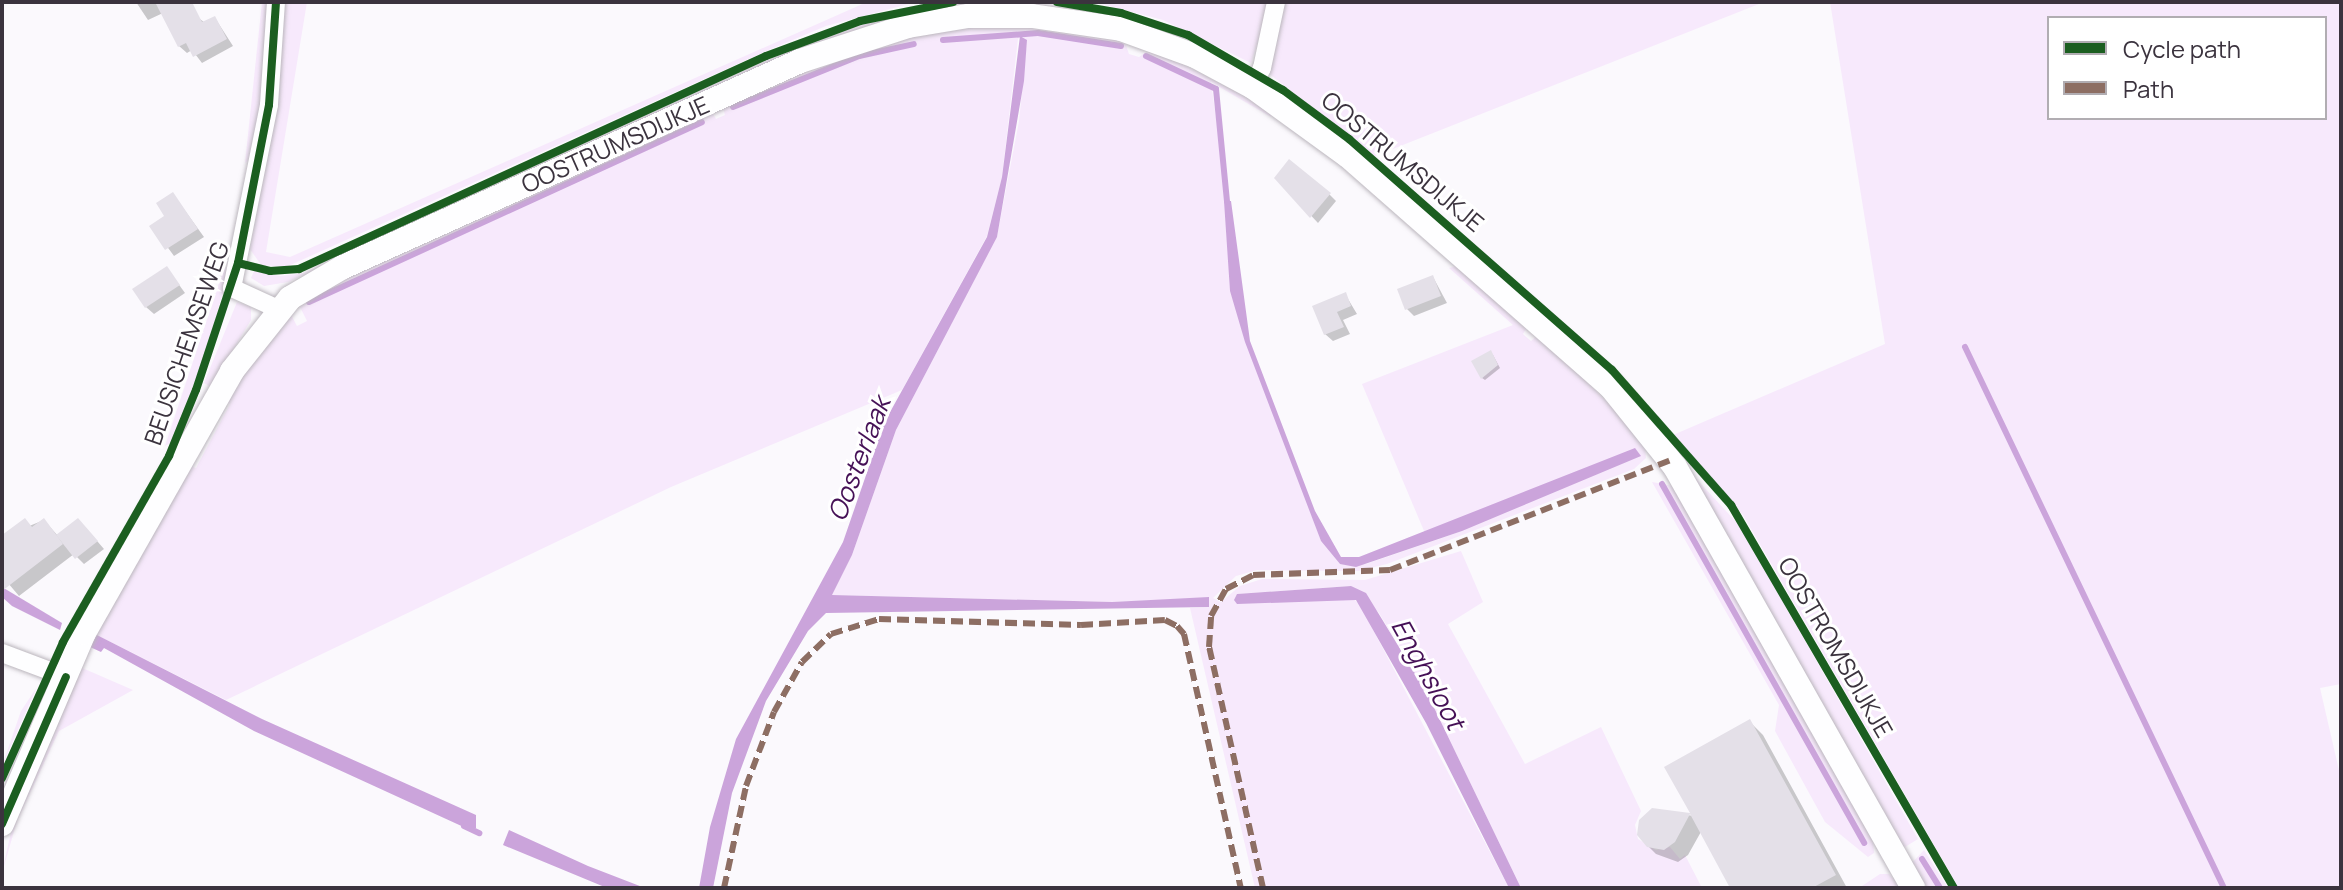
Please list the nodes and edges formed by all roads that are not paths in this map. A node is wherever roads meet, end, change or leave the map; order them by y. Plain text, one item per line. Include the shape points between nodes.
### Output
1 (276, 2) edge
2 (1276, 2) edge
3 (968, 9) edge
4 (1253, 87) junction
5 (278, 309) junction
6 (2, 653) edge
7 (66, 677) junction
8 (2, 824) edge
9 (1913, 888) edge

1 - 5 street, BEUSICHEMSEWEG via 269,105 232,288
2 - 4 street
3 - 4 street, OOSTRUMSDIJKJE via 1121,29 1195,56
3 - 5 street, OOSTRUMSDIJKJE via 800,61 324,276
4 - 9 street, OOSTRUMSDIJKJE via 1348,156 1569,348 1659,443
5 - 7 street, BEUSICHEMSEWEG via 232,371 84,633
6 - 7 street
7 - 8 street, BEUSICHEMSEWEG

